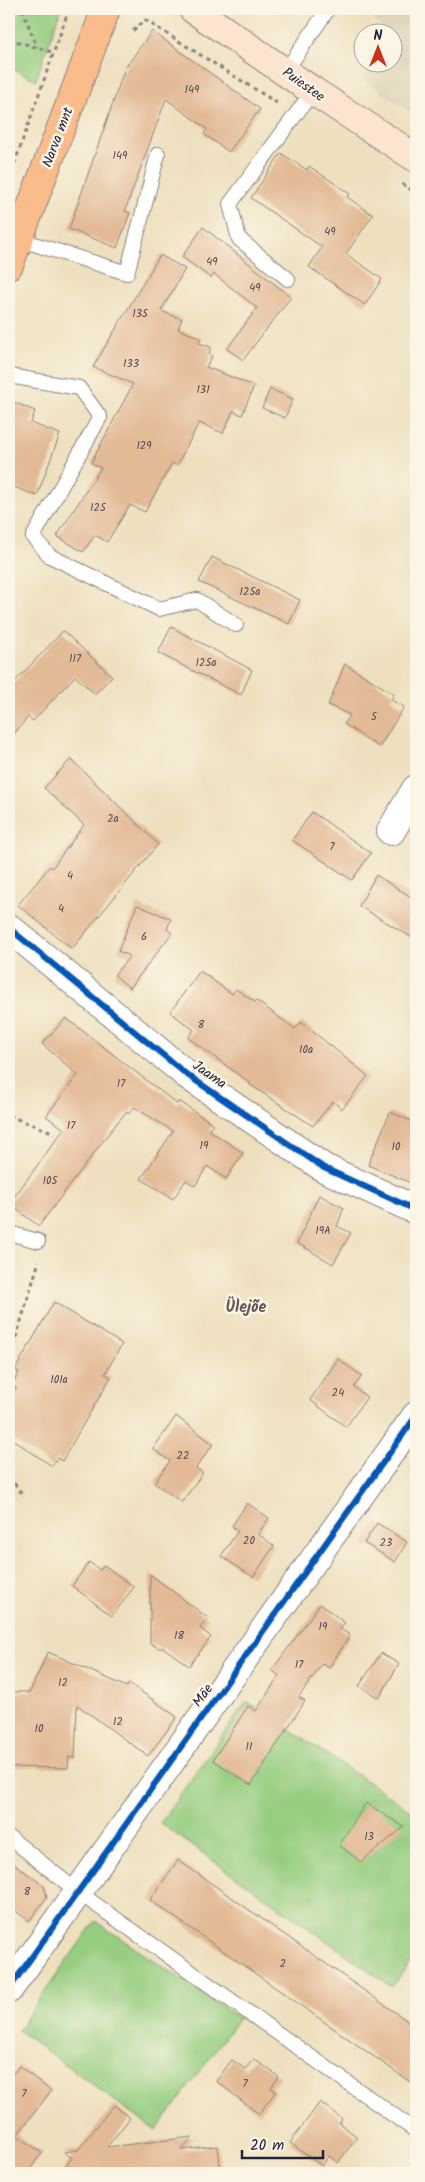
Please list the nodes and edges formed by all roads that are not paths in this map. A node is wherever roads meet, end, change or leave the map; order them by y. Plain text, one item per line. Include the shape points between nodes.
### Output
1 (106, 9) edge
2 (193, 9) edge
3 (328, 9) edge
4 (285, 72) junction
5 (312, 91) junction
6 (158, 154) dead end
7 (416, 158) edge
8 (18, 240) junction
9 (9, 265) edge
10 (288, 279) dead end
11 (9, 376) edge
12 (236, 625) dead end
13 (416, 789) edge
14 (392, 831) dead end
15 (9, 928) edge
16 (416, 1210) edge
17 (9, 1233) edge
18 (40, 1247) road end
19 (416, 1416) edge
20 (9, 1837) edge
21 (78, 1892) junction
22 (9, 1989) edge
23 (416, 2131) edge

1 - 8 highway, Narva mnt
2 - 4 main road, Puiestee
3 - 4 lane
4 - 5 main road, Puiestee
5 - 7 main road, Puiestee
5 - 10 lane via 230,204 239,239
6 - 8 lane via 127,273
8 - 9 highway, Narva mnt
11 - 12 lane via 79,388 100,417 33,537 50,556 159,609 197,600
13 - 14 street
15 - 16 street, Jaama via 186,1074 324,1168
17 - 18 lane
19 - 21 street, Mäe
20 - 21 lane
21 - 22 street, Mäe
21 - 23 lane

